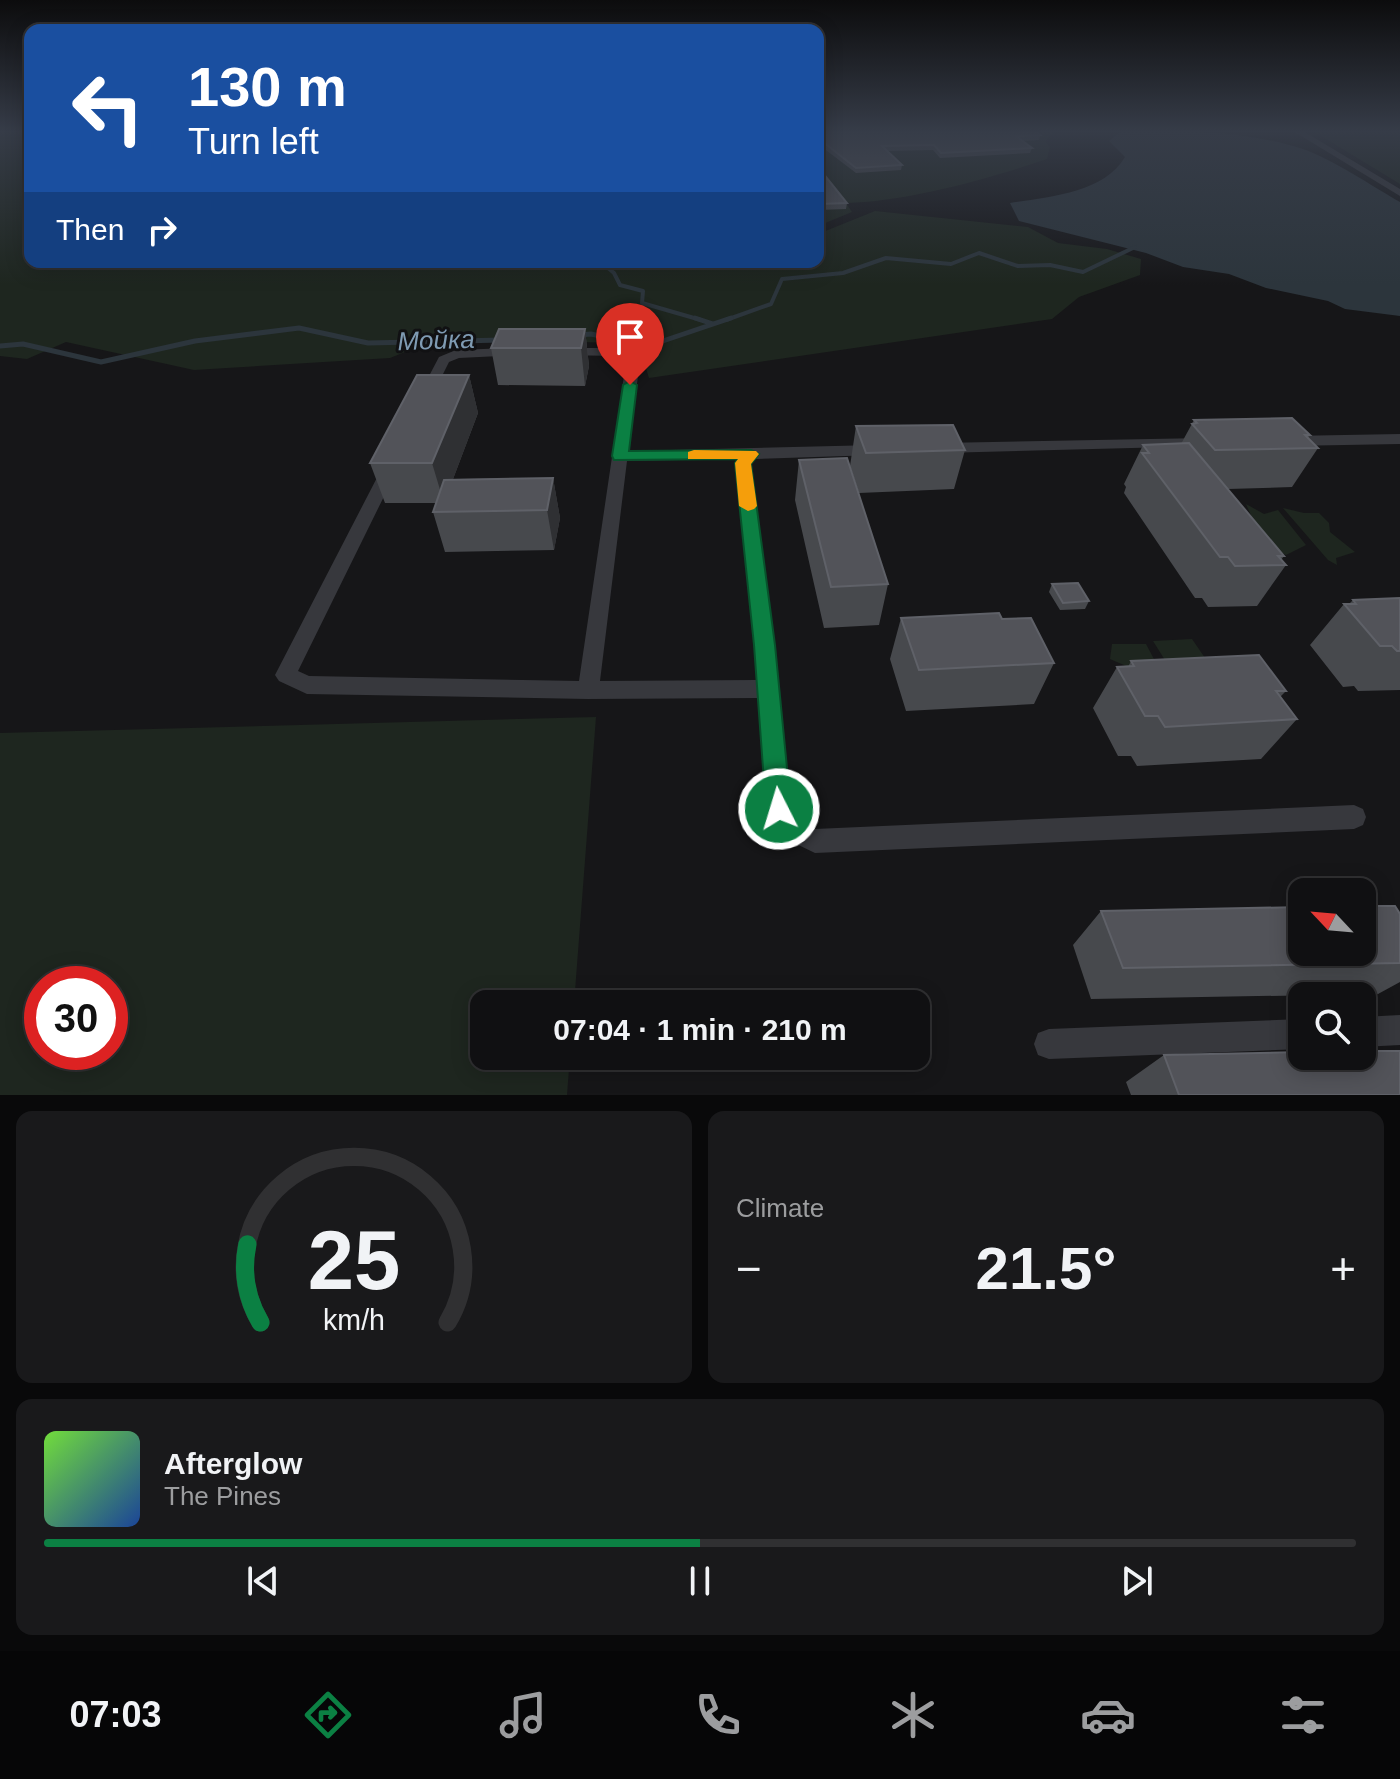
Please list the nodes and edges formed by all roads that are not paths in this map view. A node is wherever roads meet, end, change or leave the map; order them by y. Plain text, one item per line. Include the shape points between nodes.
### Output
1 (1382, 182) edge
2 (1400, 193) edge
3 (417, 415) edge
4 (1400, 439) edge
5 (1267, 441) edge
6 (1221, 442) edge
7 (924, 449) edge
8 (894, 450) edge
9 (751, 454) junction
10 (396, 456) edge
11 (620, 456) junction
12 (767, 689) junction
13 (588, 690) junction
14 (1354, 817) dead end
15 (1400, 1030) edge
16 (1376, 1031) edge
17 (1288, 1035) edge
18 (1049, 1044) dead end

1 - 2 street
3 - 11 street via 444,360 462,352 622,352 631,358
4 - 5 street
6 - 7 street
8 - 9 street
9 - 11 street
9 - 12 street via 743,463
10 - 13 street via 286,675 307,685
11 - 13 street
12 - 13 street
12 - 14 street via 779,809 784,822 815,841
15 - 16 street
17 - 18 street

